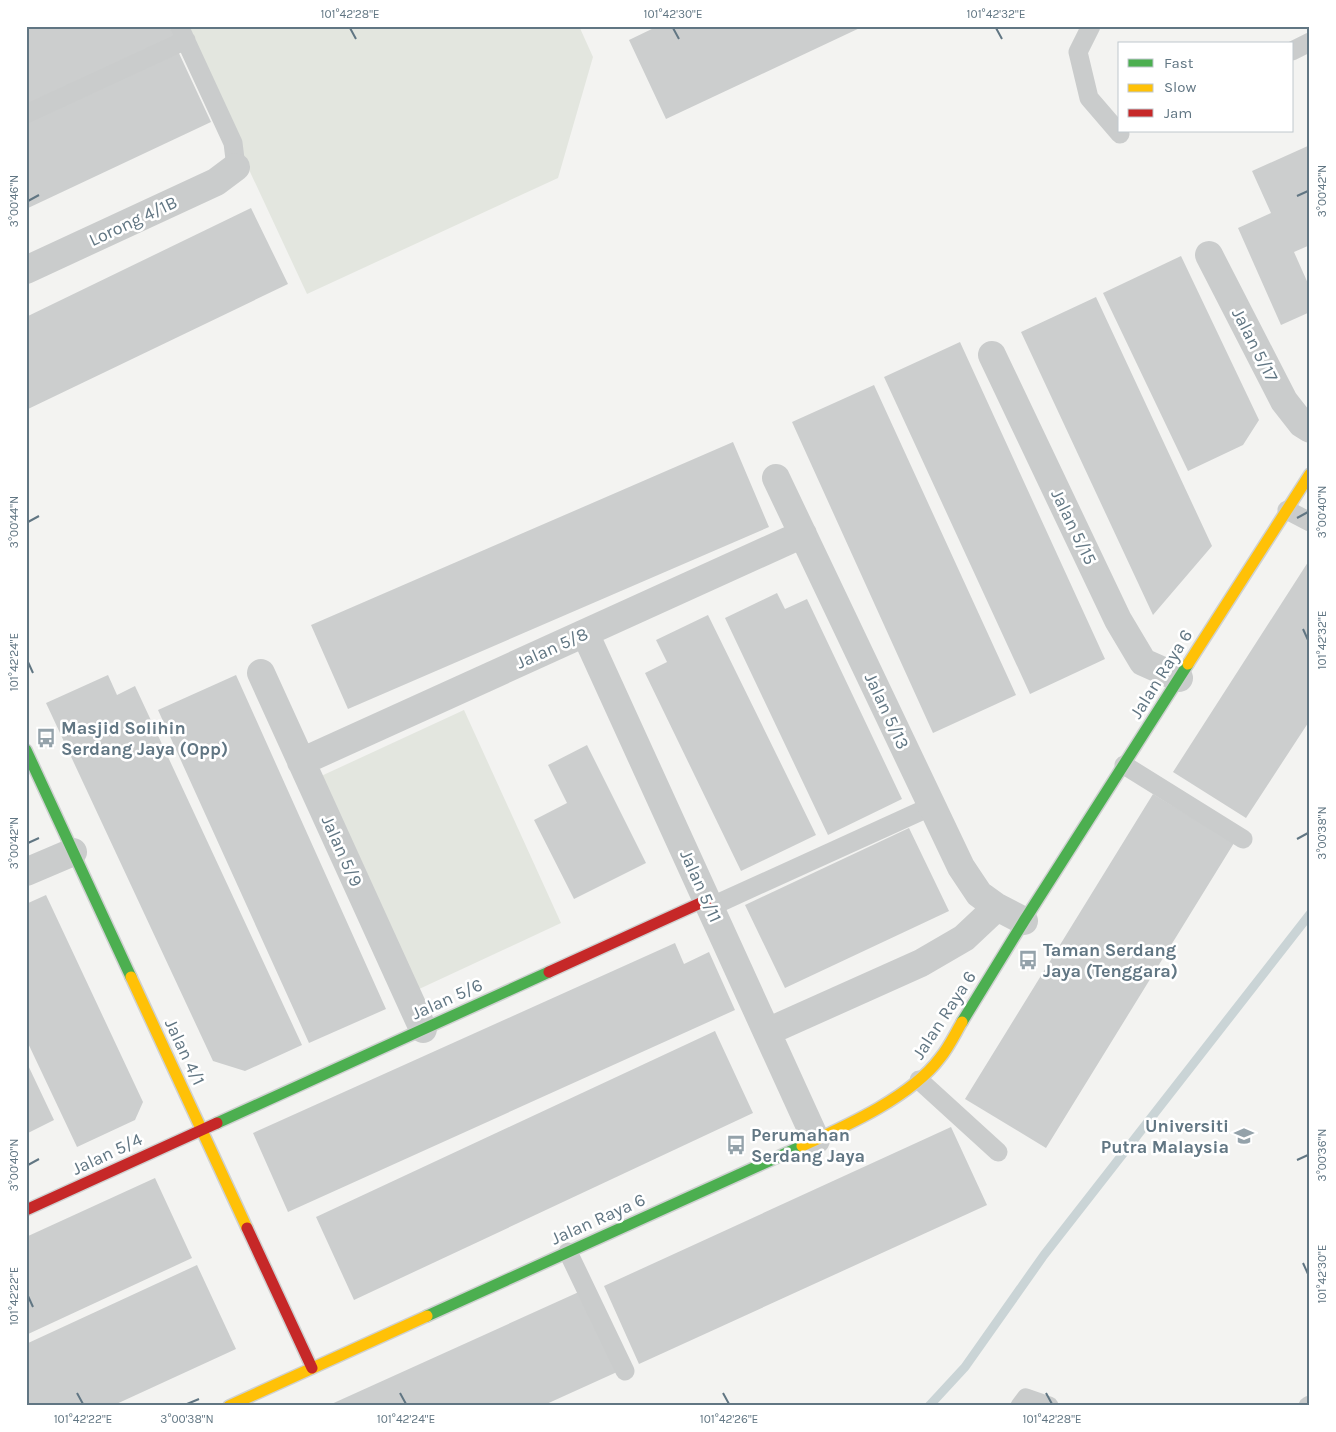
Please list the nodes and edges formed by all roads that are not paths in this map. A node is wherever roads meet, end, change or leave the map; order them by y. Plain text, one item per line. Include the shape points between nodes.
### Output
1 (1091, 26) edge
2 (182, 33) edge
3 (1310, 42) edge
4 (1294, 50) edge
5 (26, 114) edge
6 (1118, 132) edge
7 (236, 167) joint
8 (1209, 255) dead end
9 (26, 270) edge
10 (992, 355) dead end
11 (1310, 429) edge
12 (1310, 474) edge
13 (776, 478) dead end
14 (1287, 510) junction
15 (1310, 522) edge
16 (803, 534) junction
17 (585, 633) junction
18 (261, 673) dead end
19 (1179, 678) junction
20 (26, 750) edge
21 (301, 762) junction
22 (1124, 765) junction
23 (932, 806) junction
24 (1243, 839) dead end
25 (73, 852) junction
26 (26, 872) edge
27 (708, 903) junction
28 (997, 907) junction
29 (1024, 921) junction
30 (423, 1029) junction
31 (767, 1032) junction
32 (919, 1080) junction
33 (202, 1130) junction
34 (816, 1140) junction
35 (998, 1152) dead end
36 (26, 1210) edge
37 (568, 1252) junction
38 (312, 1368) junction
39 (625, 1372) dead end
40 (256, 1400) edge
41 (229, 1406) edge
42 (1020, 1406) edge
43 (1049, 1406) edge

1 - 6 lane via 1078,52 1089,98
2 - 5 lane
2 - 7 lane via 233,142
3 - 4 lane
7 - 9 street, Lorong 4/1B via 216,182
8 - 11 street, Jalan 5/17 via 1284,401
10 - 19 street, Jalan 5/15 via 1118,620 1143,662
12 - 14 street, Jalan Raya 6
13 - 16 street, Jalan 5/13
14 - 15 lane
14 - 19 street, Jalan Raya 6
16 - 17 street, Jalan 5/8
16 - 23 street, Jalan 5/13
17 - 21 street, Jalan 5/8
17 - 27 street, Jalan 5/11
18 - 21 street, Jalan 5/9
19 - 22 street, Jalan Raya 6
20 - 25 street, Jalan 4/1
21 - 30 street, Jalan 5/9
22 - 24 lane
22 - 29 street, Jalan Raya 6
23 - 27 lane
23 - 28 street, Jalan 5/13 via 961,867 980,894
25 - 26 street
25 - 33 street, Jalan 4/1
27 - 30 street, Jalan 5/6
27 - 31 street, Jalan 5/11
28 - 29 street, Jalan 5/13
28 - 31 street via 964,938 921,963
29 - 32 street, Jalan Raya 6 via 940,1060
30 - 33 street, Jalan 5/6
31 - 34 street, Jalan 5/11
32 - 34 street, Jalan Raya 6 via 871,1113
32 - 35 lane
33 - 36 street, Jalan 5/4
33 - 38 street, Jalan 4/1
34 - 37 street, Jalan Raya 6
37 - 38 street, Jalan Raya 6
37 - 39 lane
38 - 40 street, Jalan Raya 6
40 - 41 street, Jalan Raya 6
42 - 43 lane via 1026,1398

